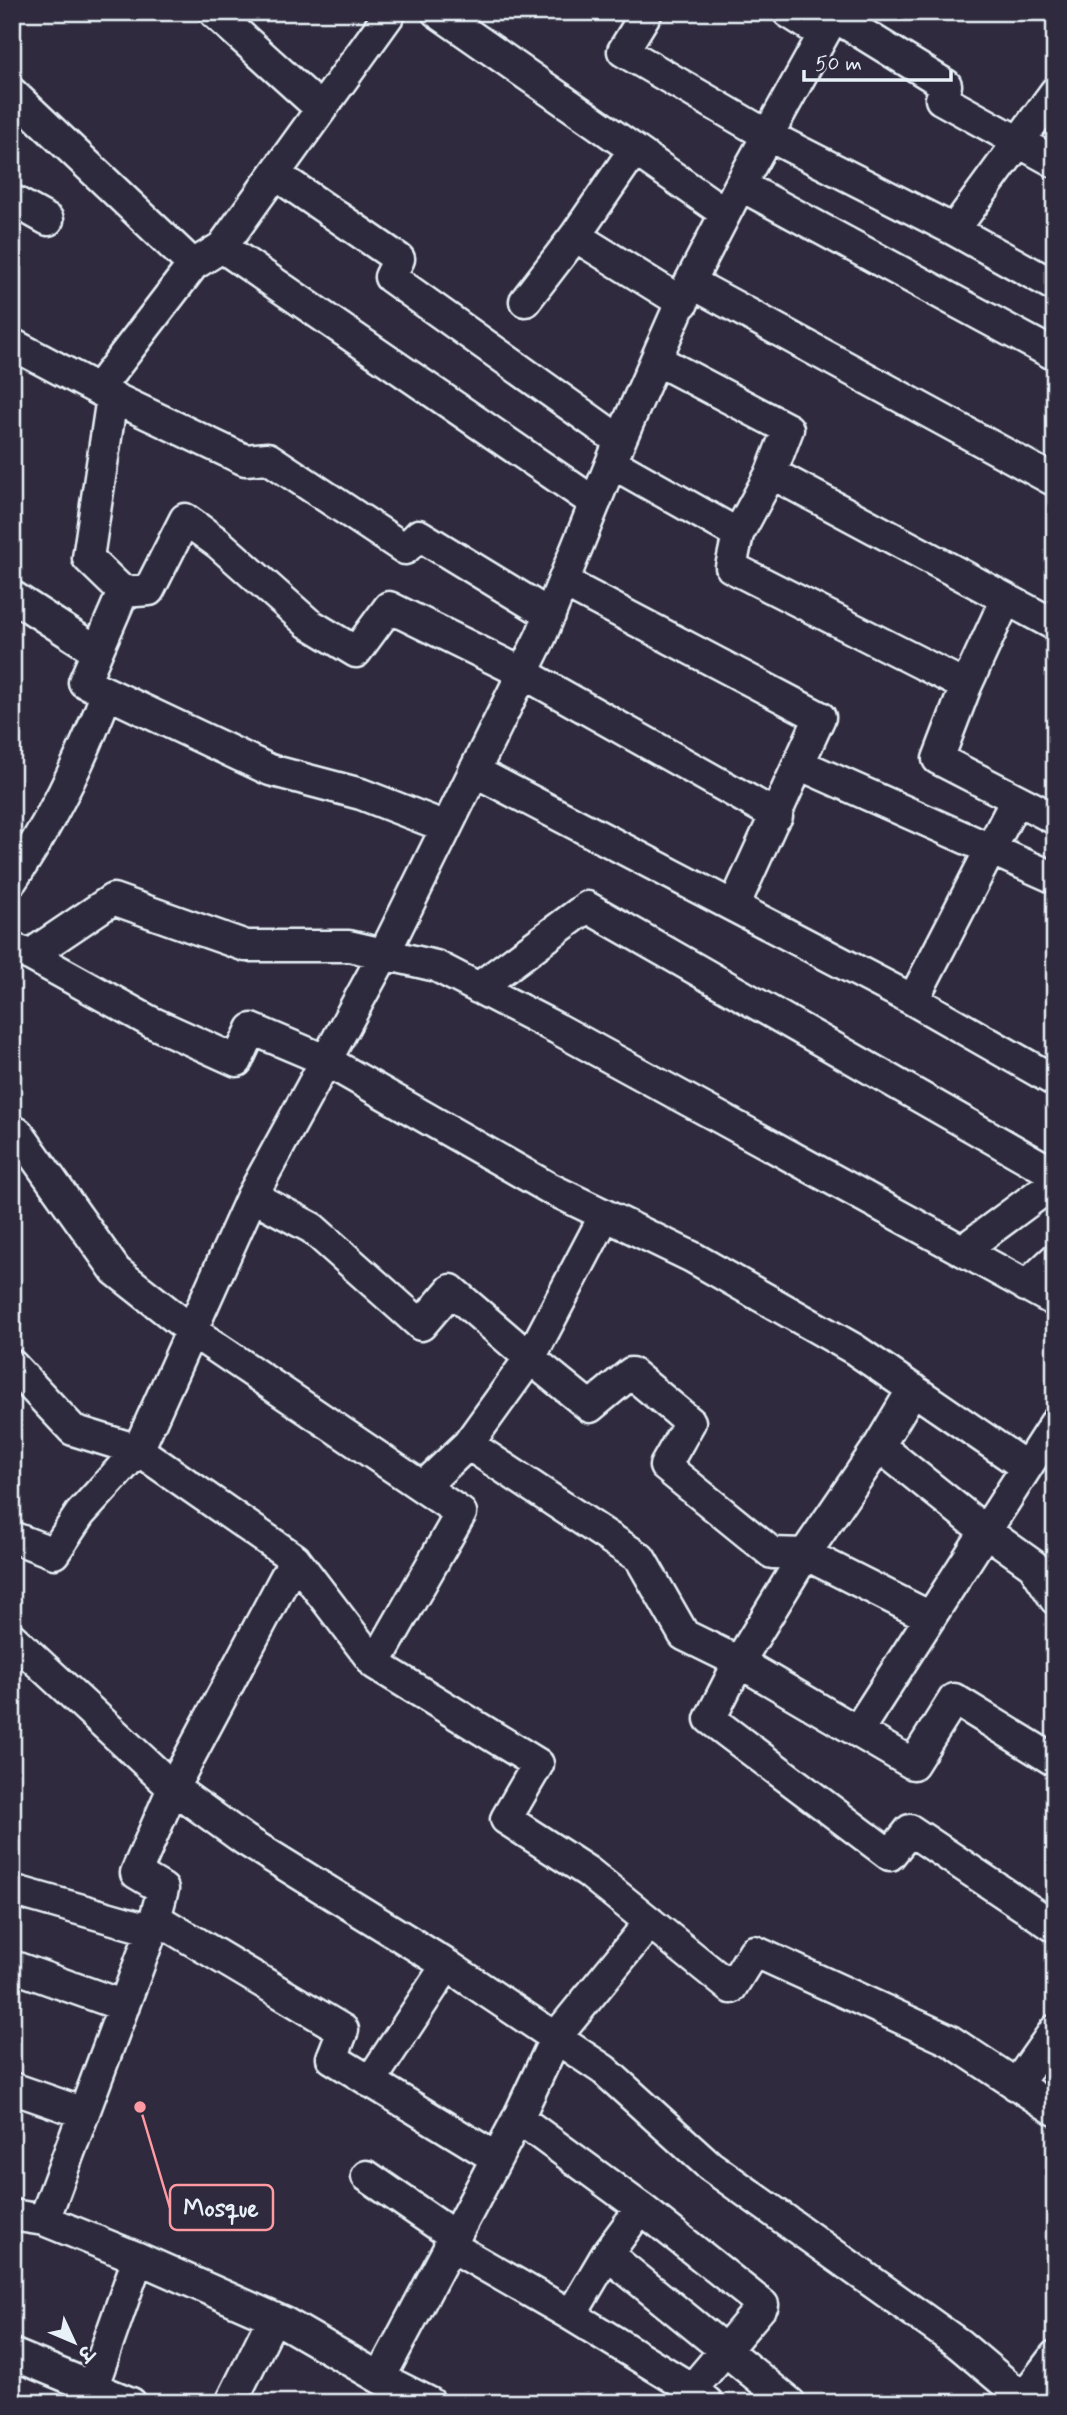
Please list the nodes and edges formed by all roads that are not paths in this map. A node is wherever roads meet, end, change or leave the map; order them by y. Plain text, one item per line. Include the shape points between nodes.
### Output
1 (214, 12) edge
2 (391, 12) edge
3 (437, 12) edge
4 (647, 12) edge
5 (788, 12) edge
6 (831, 21) edge
7 (1055, 92) edge
8 (12, 93) edge
9 (321, 109) junction
10 (767, 135) junction
11 (1017, 141) junction
12 (634, 150) junction
13 (1055, 162) edge
14 (275, 174) junction
15 (740, 185) junction
16 (12, 200) edge
17 (725, 214) junction
18 (48, 220) dead end
19 (954, 230) junction
20 (575, 236) junction
21 (222, 247) junction
22 (193, 265) junction
23 (1055, 286) edge
24 (687, 292) junction
25 (525, 301) dead end
26 (12, 344) edge
27 (1055, 355) edge
28 (657, 360) junction
29 (106, 393) junction
30 (616, 452) junction
31 (771, 473) junction
32 (1055, 481) edge
33 (595, 503) junction
34 (737, 534) junction
35 (564, 582) junction
36 (123, 592) junction
37 (12, 596) edge
38 (1005, 601) junction
39 (550, 615) junction
40 (1055, 625) edge
41 (97, 651) junction
42 (523, 673) junction
43 (966, 686) junction
44 (106, 695) junction
45 (801, 765) junction
46 (474, 771) junction
47 (1016, 800) junction
48 (777, 816) junction
49 (1055, 819) edge
50 (446, 827) junction
51 (990, 850) junction
52 (1055, 878) edge
53 (12, 880) edge
54 (734, 906) junction
55 (21, 952) edge
56 (384, 954) junction
57 (478, 988) junction
58 (913, 1000) junction
59 (325, 1060) junction
60 (1055, 1081) edge
61 (14, 1134) edge
62 (1055, 1174) edge
63 (1055, 1182) edge
64 (252, 1196) junction
65 (605, 1215) junction
66 (963, 1250) junction
67 (1055, 1259) edge
68 (1026, 1286) junction
69 (1055, 1301) edge
70 (192, 1331) junction
71 (530, 1358) junction
72 (12, 1365) edge
73 (913, 1389) junction
74 (1052, 1432) edge
75 (468, 1444) junction
76 (879, 1446) junction
77 (138, 1450) junction
78 (1026, 1467) junction
79 (424, 1486) junction
80 (984, 1530) junction
81 (12, 1537) edge
82 (805, 1554) junction
83 (295, 1559) junction
84 (1055, 1599) edge
85 (928, 1616) junction
86 (12, 1638) edge
87 (739, 1662) junction
88 (375, 1664) junction
89 (858, 1730) junction
90 (1055, 1761) edge
91 (173, 1788) junction
92 (12, 1890) edge
93 (650, 1922) junction
94 (153, 1924) junction
95 (1055, 1927) edge
96 (447, 1965) junction
97 (12, 1966) edge
98 (124, 2006) junction
99 (1055, 2030) edge
100 (556, 2036) junction
101 (370, 2082) junction
102 (1016, 2085) junction
103 (12, 2088) edge
104 (1055, 2110) edge
105 (84, 2113) junction
106 (518, 2118) junction
107 (496, 2158) junction
108 (368, 2176) dead end
109 (641, 2208) junction
110 (12, 2215) edge
111 (44, 2220) junction
112 (451, 2241) junction
113 (607, 2254) junction
114 (138, 2258) junction
115 (571, 2315) junction
116 (273, 2318) junction
117 (726, 2351) junction
118 (12, 2354) edge
119 (1055, 2356) edge
120 (380, 2378) junction
121 (93, 2386) junction
122 (700, 2396) edge
123 (1024, 2401) edge
124 (131, 2403) edge
125 (231, 2403) edge
126 (430, 2403) edge
127 (790, 2403) edge

1 - 9 street
2 - 9 street
3 - 12 street
4 - 10 street via 623,51
5 - 6 street
6 - 10 street
6 - 11 street via 946,85 941,99
7 - 11 street
8 - 22 street
9 - 14 street
10 - 15 street
10 - 19 street
11 - 13 street
11 - 19 street
12 - 17 street
12 - 20 street
14 - 21 street
14 - 30 street via 399,259 390,277
15 - 17 street
15 - 27 street
16 - 18 street
17 - 24 street
19 - 23 street
20 - 24 street
20 - 25 street
21 - 22 street
21 - 33 street
22 - 29 street
24 - 28 street
24 - 32 street
26 - 29 street
28 - 30 street
28 - 31 street via 788,429
29 - 36 street via 88,558
29 - 39 street via 245,460 268,458 405,549 419,535
30 - 33 street
30 - 34 street
31 - 34 street
31 - 38 street
33 - 35 street
34 - 43 street via 731,567
35 - 39 street
35 - 45 street via 820,718
36 - 41 street
36 - 42 street via 149,590 185,519 308,623 356,652 389,607
37 - 41 street
38 - 40 street
38 - 43 street
39 - 42 street
41 - 44 street via 84,682
42 - 46 street
42 - 48 street
43 - 47 street via 938,759
44 - 50 street via 270,770 361,794
44 - 53 street via 82,758 44,833
45 - 48 street
45 - 51 street
46 - 50 street
46 - 54 street
47 - 49 street
47 - 51 street
48 - 54 street
50 - 56 street
51 - 52 street
51 - 58 street
54 - 58 street
55 - 56 street via 113,899 246,946 349,946
55 - 59 street via 151,1022 237,1061 252,1029
56 - 57 street via 436,966
56 - 59 street
57 - 62 street via 587,907
57 - 66 street
58 - 60 street
59 - 64 street
59 - 65 street
61 - 70 street via 116,1270
63 - 66 street
64 - 70 street
64 - 71 street via 312,1227 421,1325 451,1290
65 - 71 street
65 - 73 street via 692,1256 854,1349
66 - 68 street
67 - 68 street
68 - 69 street
70 - 77 street
70 - 79 street
71 - 75 street
71 - 82 street via 590,1407 631,1373 690,1422 665,1466 772,1553
72 - 77 street via 73,1430
73 - 76 street
73 - 78 street
74 - 78 street
75 - 79 street
75 - 87 street via 640,1558 684,1635
76 - 80 street
76 - 82 street
77 - 81 street via 80,1514 54,1553
77 - 83 street
78 - 80 street
79 - 88 street via 461,1513
80 - 84 street via 1033,1565
80 - 85 street
82 - 85 street
82 - 87 street
83 - 88 street
83 - 91 street
85 - 89 street
86 - 91 street
87 - 89 street
87 - 95 street via 710,1719 890,1855 910,1830
88 - 93 street via 538,1764 506,1819 588,1871
89 - 90 street via 914,1764 954,1699
91 - 94 street via 136,1873 163,1889
91 - 96 street via 245,1840
92 - 94 street
93 - 100 street
93 - 102 street via 731,1988 754,1951 949,2040
94 - 98 street
94 - 101 street via 344,2030 332,2058
96 - 100 street
96 - 101 street
97 - 98 street
98 - 105 street
99 - 102 street
100 - 106 street
100 - 123 street via 604,2070 710,2166 959,2344
101 - 107 street
102 - 104 street
103 - 105 street
105 - 111 street
106 - 107 street
106 - 109 street
107 - 112 street
108 - 112 street
109 - 113 street
109 - 117 street via 763,2305
110 - 111 street
111 - 114 street
112 - 115 street
112 - 120 street
113 - 115 street
113 - 117 street
114 - 116 street
114 - 121 street
115 - 122 street
116 - 120 street
116 - 125 street
117 - 122 street
117 - 127 street
118 - 121 street
119 - 123 street
120 - 126 street
121 - 124 street

